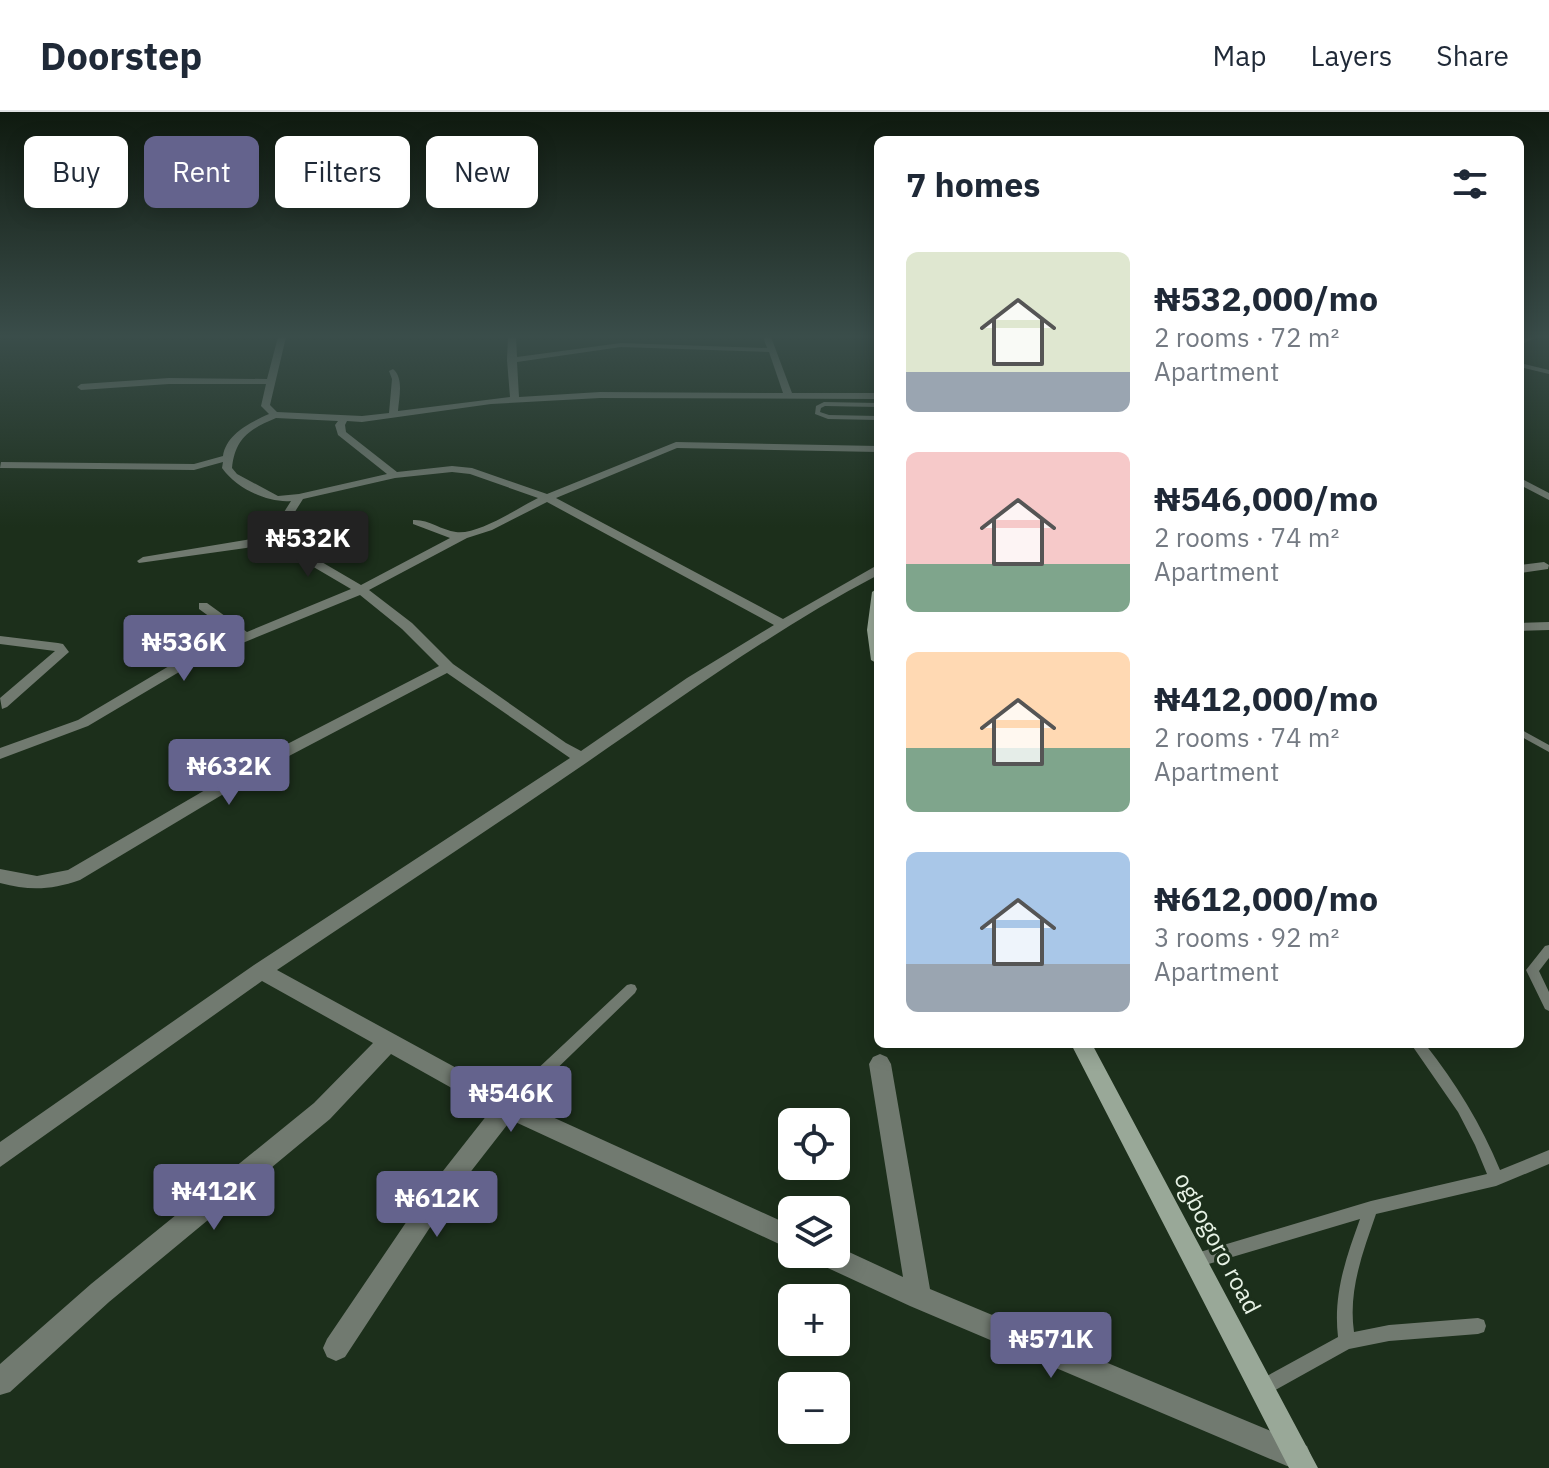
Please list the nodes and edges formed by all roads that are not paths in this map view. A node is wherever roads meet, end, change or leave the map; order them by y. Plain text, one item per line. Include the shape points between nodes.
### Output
1 (266, 400) edge
2 (394, 400) edge
3 (513, 400) edge
4 (874, 405) edge
5 (275, 415) junction
6 (393, 415) junction
7 (345, 418) junction
8 (874, 418) edge
9 (874, 449) edge
10 (227, 458) junction
11 (1, 465) edge
12 (395, 475) junction
13 (1524, 483) edge
14 (299, 497) junction
15 (1549, 497) edge
16 (547, 498) junction
17 (417, 522) dead end
18 (464, 536) junction
19 (273, 538) junction
20 (143, 561) dead end
21 (1544, 566) dead end
22 (1524, 568) edge
23 (874, 572) edge
24 (361, 590) junction
25 (203, 606) dead end
26 (784, 625) junction
27 (1549, 626) edge
28 (1524, 627) edge
29 (246, 637) junction
30 (0, 640) edge
31 (448, 667) junction
32 (2, 704) dead end
33 (1524, 734) edge
34 (1549, 749) edge
35 (0, 754) edge
36 (582, 758) junction
37 (0, 876) edge
38 (1549, 950) edge
39 (261, 971) junction
40 (631, 989) dead end
41 (1549, 1005) edge
42 (388, 1042) junction
43 (1083, 1048) edge
44 (1420, 1048) edge
45 (880, 1064) dead end
46 (507, 1107) junction
47 (0, 1156) edge
48 (1549, 1157) edge
49 (1496, 1179) junction
50 (1371, 1208) junction
51 (778, 1232) edge
52 (1195, 1260) junction
53 (850, 1265) edge
54 (919, 1297) junction
55 (1478, 1326) dead end
56 (1347, 1341) junction
57 (336, 1348) dead end
58 (0, 1382) edge
59 (1262, 1388) junction
60 (1300, 1462) edge

1 - 5 street
2 - 6 street
3 - 6 street
4 - 8 lane via 824,404 817,413
5 - 7 street
5 - 10 street via 252,425
6 - 7 street
7 - 12 street via 341,433
9 - 16 street via 676,445
10 - 11 street via 185,468
10 - 14 street via 233,476 267,496
12 - 14 street
12 - 16 street via 472,471
13 - 15 street
14 - 19 street
16 - 18 street
16 - 26 street
17 - 18 street
18 - 24 street
19 - 20 street
19 - 24 street
21 - 22 street
23 - 26 street
24 - 29 street
24 - 31 street
25 - 29 street
26 - 36 street
27 - 28 street
29 - 35 street via 173,668 83,723
30 - 32 street via 58,647 62,652
31 - 36 street
31 - 37 street via 265,762 74,875 51,884
33 - 34 lane
36 - 39 street
38 - 41 lane via 1532,970
39 - 42 street
39 - 47 street
40 - 46 lane
42 - 46 street
42 - 58 street via 322,1111
43 - 52 street, ogbogoro road
44 - 49 lane via 1459,1099
45 - 54 street
46 - 51 street
46 - 57 street via 436,1198
48 - 49 lane
49 - 50 lane
50 - 52 lane
50 - 56 lane via 1341,1311
52 - 59 street, ogbogoro road
53 - 54 street
54 - 60 street
55 - 56 lane
56 - 59 lane
59 - 60 street, ogbogoro road

